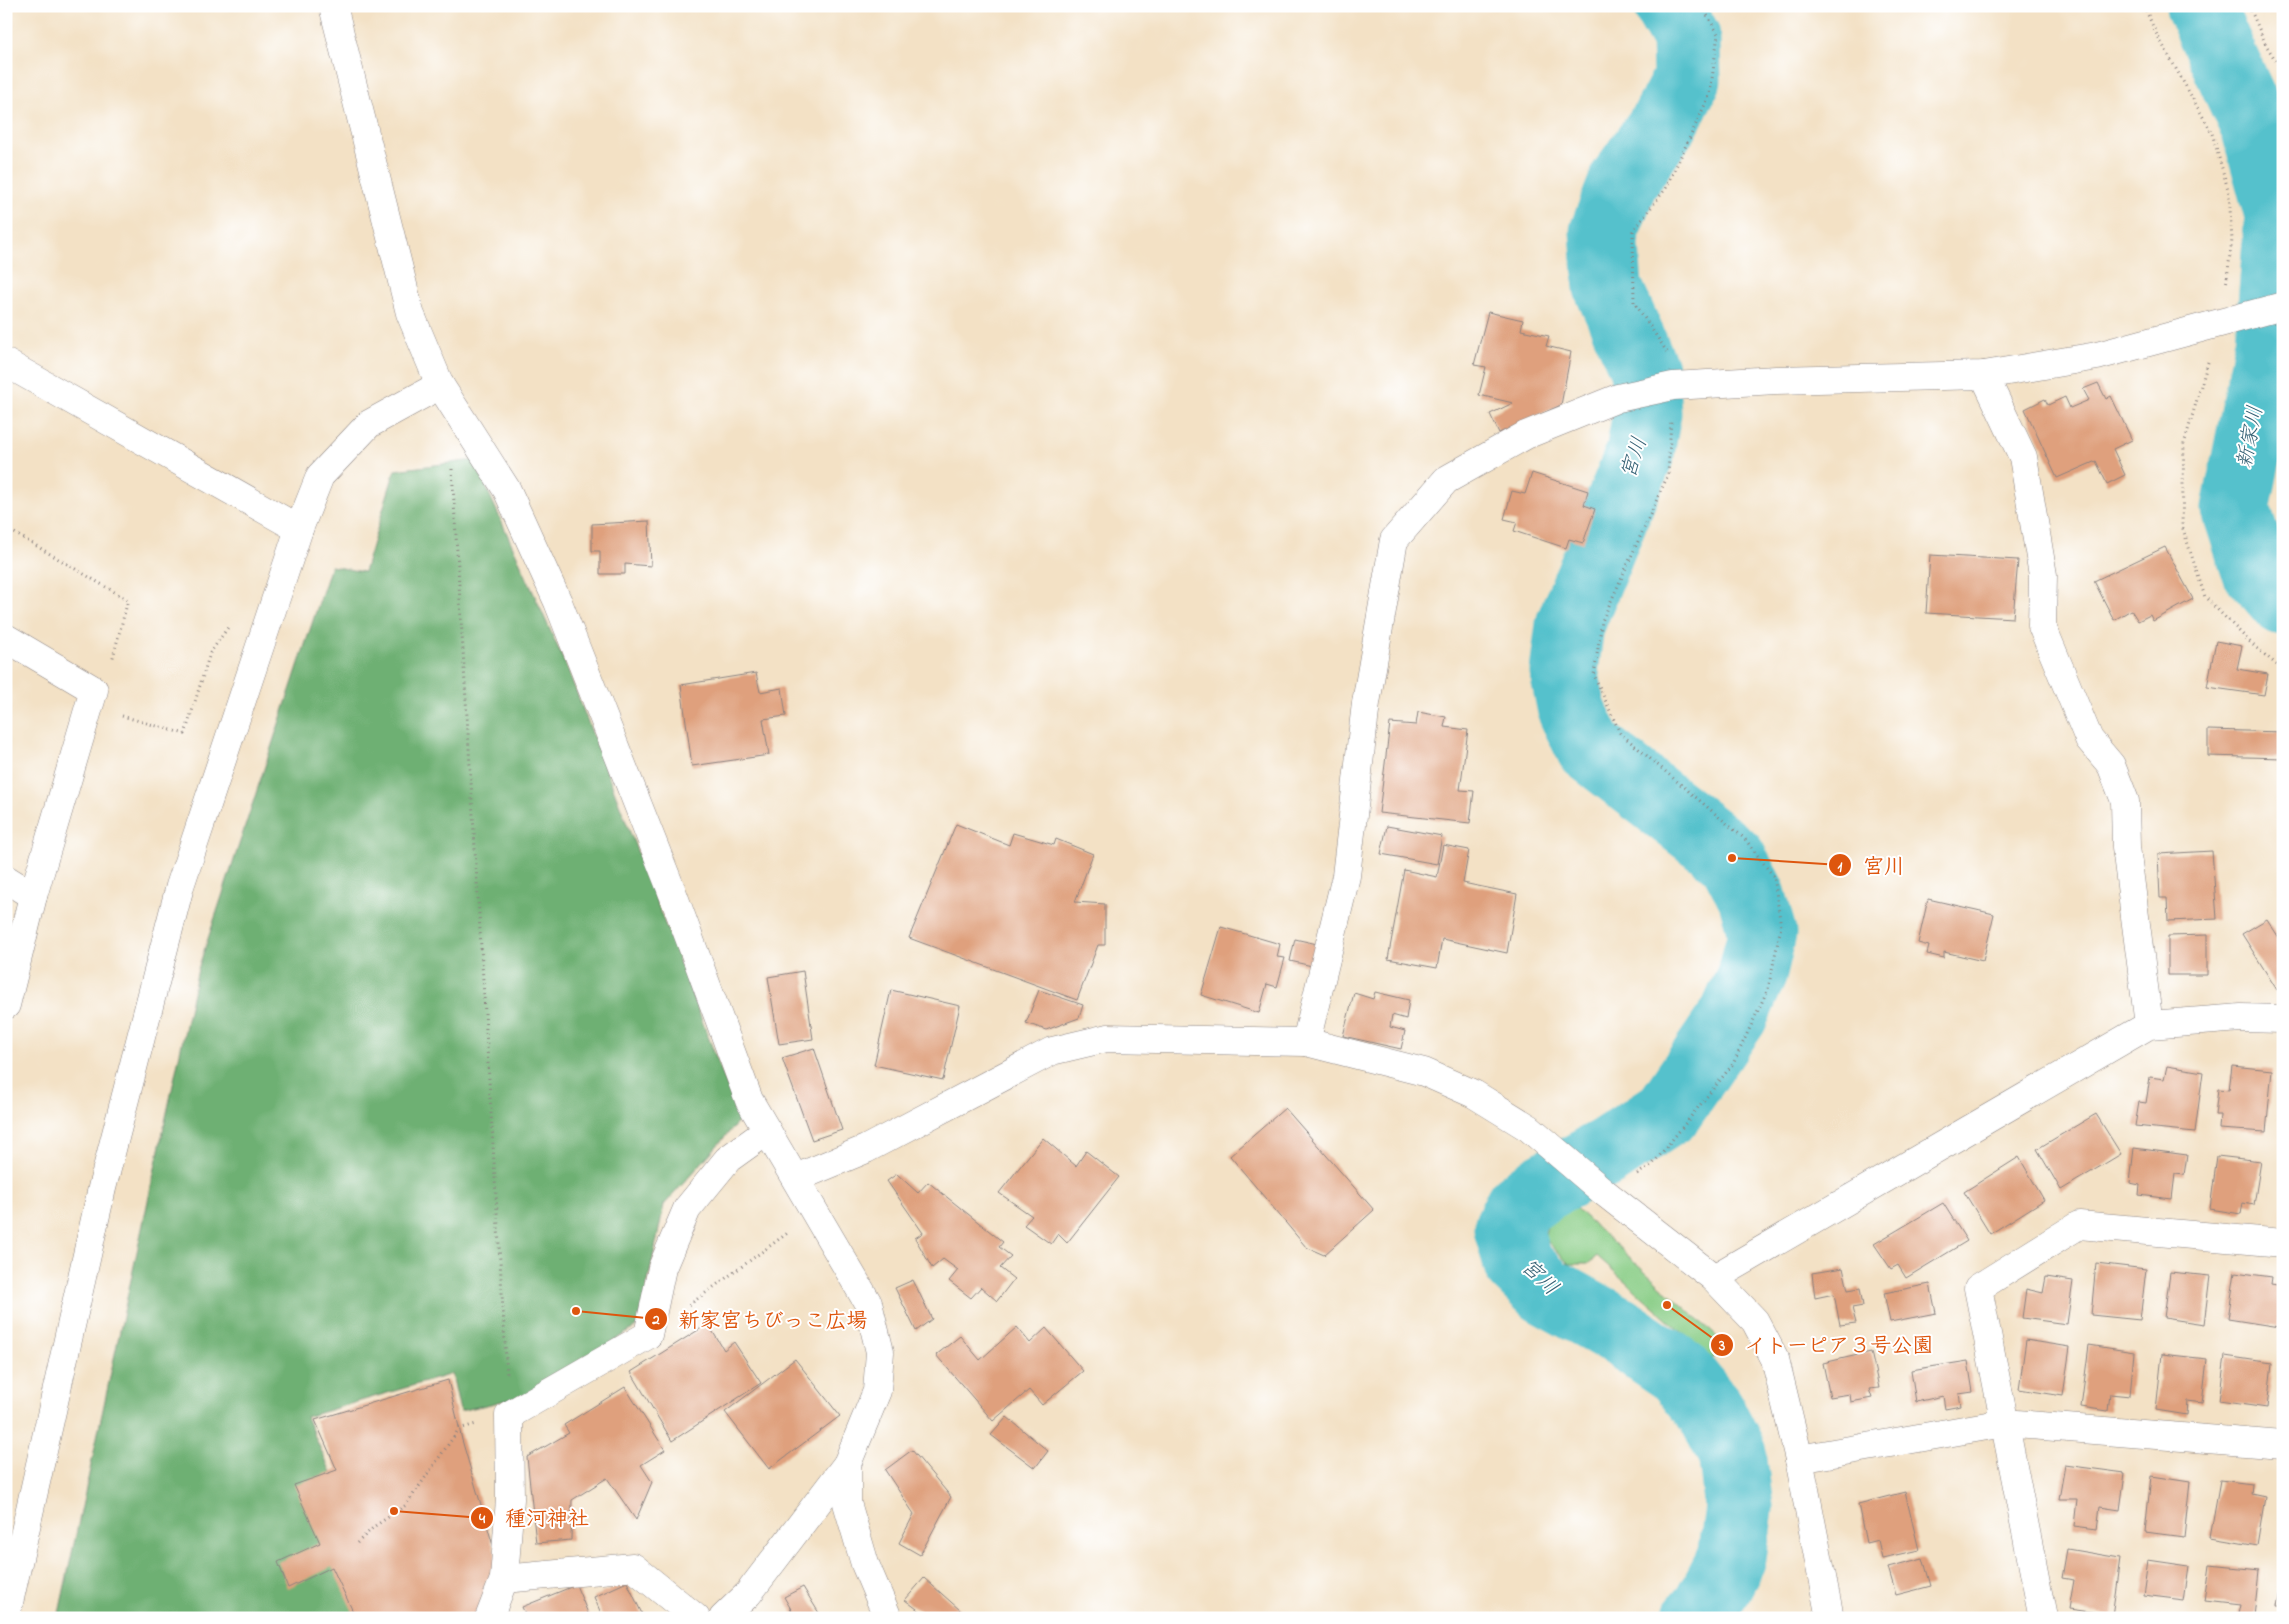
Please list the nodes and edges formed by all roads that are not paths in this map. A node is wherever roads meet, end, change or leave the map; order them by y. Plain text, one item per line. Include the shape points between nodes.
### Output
1 (333, 6) edge
2 (2283, 306) edge
3 (6, 363) edge
4 (1984, 375) junction
5 (440, 385) junction
6 (299, 529) junction
7 (6, 638) edge
8 (6, 879) edge
9 (33, 896) junction
10 (6, 1005) edge
11 (2283, 1019) edge
12 (2149, 1025) junction
13 (1306, 1042) junction
14 (767, 1131) junction
15 (796, 1178) junction
16 (2283, 1243) edge
17 (1714, 1278) junction
18 (2004, 1423) junction
19 (2283, 1445) edge
20 (1799, 1459) junction
21 (848, 1464) junction
22 (504, 1579) junction
23 (6, 1616) edge
24 (489, 1618) edge
25 (696, 1618) edge
26 (723, 1618) edge
27 (888, 1618) edge
28 (1830, 1618) edge
29 (2043, 1618) edge

1 - 5 street via 410,313
2 - 4 street via 2096,356
3 - 6 street
4 - 12 street via 2023,457 2043,576 2042,626 2089,739 2111,765 2125,801 2126,847
4 - 13 street via 1673,386 1618,398 1526,435 1446,480 1394,540 1366,703 1346,876
5 - 6 street via 370,424 320,476
5 - 14 street via 507,490 558,602 749,1100
6 - 23 street via 180,886 102,1188
7 - 9 street via 94,690
8 - 9 street
9 - 10 street
11 - 12 street via 2241,1018
12 - 17 street
13 - 15 street via 1107,1038 1052,1051 866,1149
13 - 17 street via 1424,1072 1474,1094 1529,1128 1605,1193
14 - 15 street
14 - 22 street via 728,1159 687,1209 662,1268 648,1335 509,1415 510,1499
15 - 21 street via 868,1303 880,1352 877,1391
16 - 18 street via 2079,1225 1978,1288
17 - 20 street via 1755,1321 1775,1359
18 - 19 street
18 - 20 street
18 - 29 street
20 - 28 street
21 - 26 street via 748,1594
21 - 27 street via 847,1502 865,1564
22 - 24 street
22 - 25 street via 633,1567

